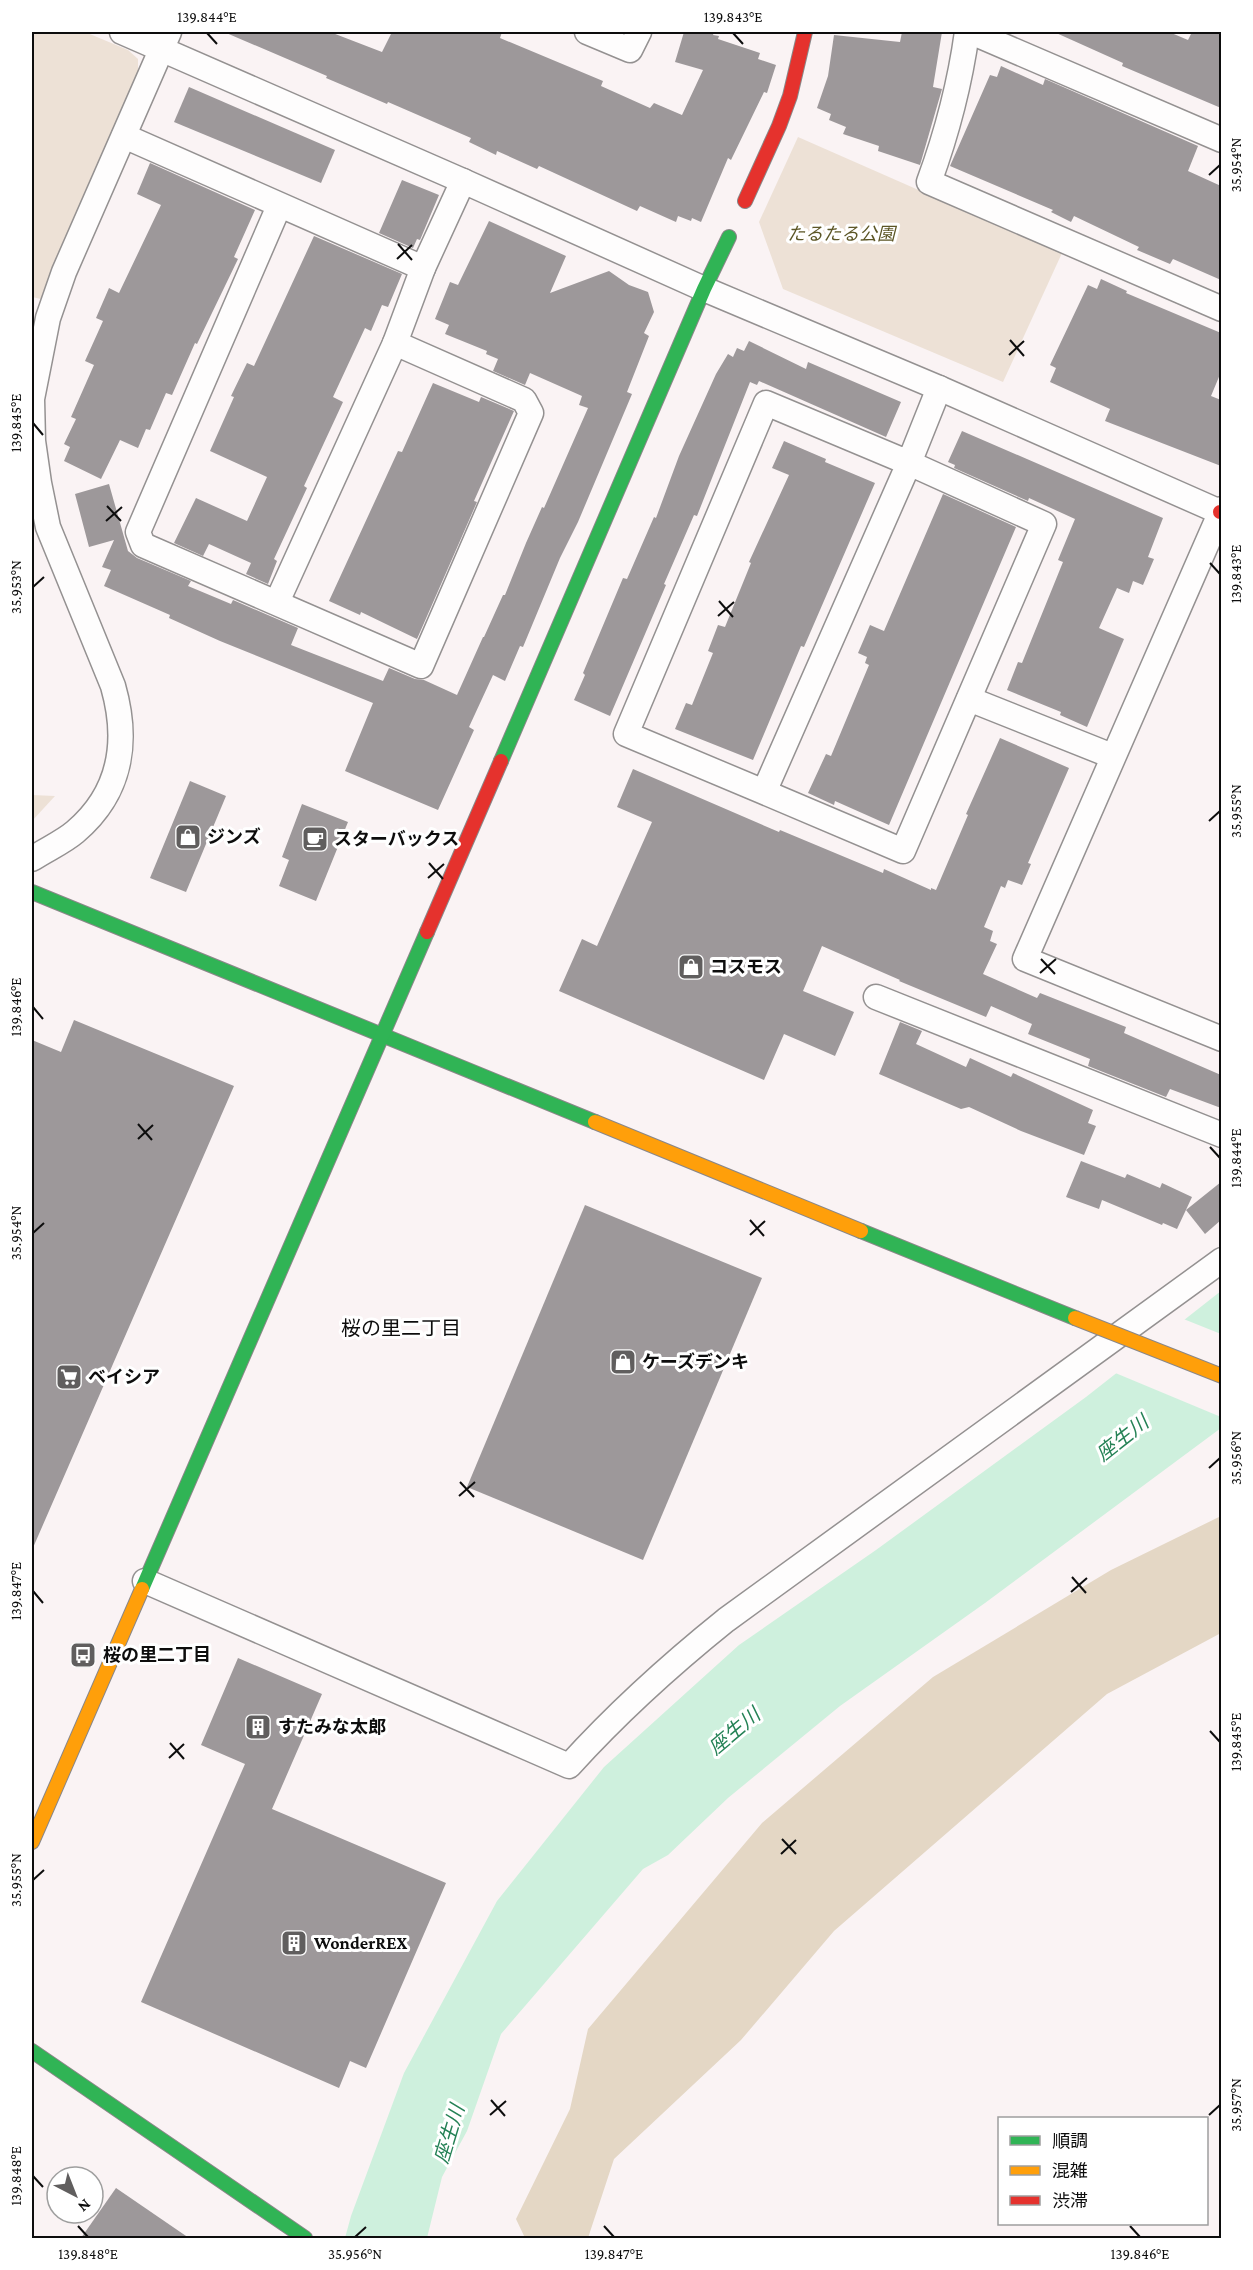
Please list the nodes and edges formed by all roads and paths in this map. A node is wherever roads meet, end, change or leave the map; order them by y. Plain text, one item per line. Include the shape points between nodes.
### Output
1 (122, 32) edge
2 (587, 32) edge
3 (639, 32) edge
4 (805, 32) edge
5 (969, 32) edge
6 (165, 40) edge
7 (124, 136) junction
8 (1221, 140) edge
9 (463, 181) junction
10 (745, 201) joint
11 (279, 206) junction
12 (729, 237) joint
13 (423, 268) junction
14 (704, 290) junction
15 (1221, 309) edge
16 (40, 316) edge
17 (395, 343) junction
18 (939, 388) junction
19 (909, 463) junction
20 (1221, 511) edge
21 (277, 602) junction
22 (969, 699) junction
23 (1112, 756) junction
24 (764, 792) junction
25 (32, 859) edge
26 (33, 893) edge
27 (876, 997) dead end
28 (382, 1036) junction
29 (1221, 1039) edge
30 (1221, 1135) edge
31 (1221, 1260) edge
32 (1221, 1376) edge
33 (145, 1581) junction
34 (32, 1842) edge
35 (32, 2051) edge
36 (305, 2238) edge

1 - 6 street
2 - 3 street via 630,50
4 - 10 street via 790,96
5 - 8 street
5 - 15 street via 952,112 929,182
6 - 7 street
6 - 9 street
7 - 11 street
7 - 16 street via 64,272
9 - 13 street
9 - 14 street
10 - 12 street
11 - 13 street
11 - 21 street via 138,532 143,545
12 - 14 street
13 - 17 street
14 - 18 street
14 - 28 street
16 - 25 street via 32,399 39,483 48,527 112,686 120,711 121,736 118,764 95,813 74,833
17 - 21 street
17 - 21 street via 524,400 531,413 422,666
18 - 19 street
18 - 20 street
19 - 22 street via 1044,524
19 - 24 street
19 - 24 street via 766,403 626,734
20 - 23 street
22 - 23 street
22 - 24 street via 903,851
23 - 29 street via 1025,959
26 - 28 street
27 - 30 street
28 - 32 street, bridge
28 - 33 street
31 - 33 street via 726,1620 639,1695 569,1766
33 - 34 street
35 - 36 street

